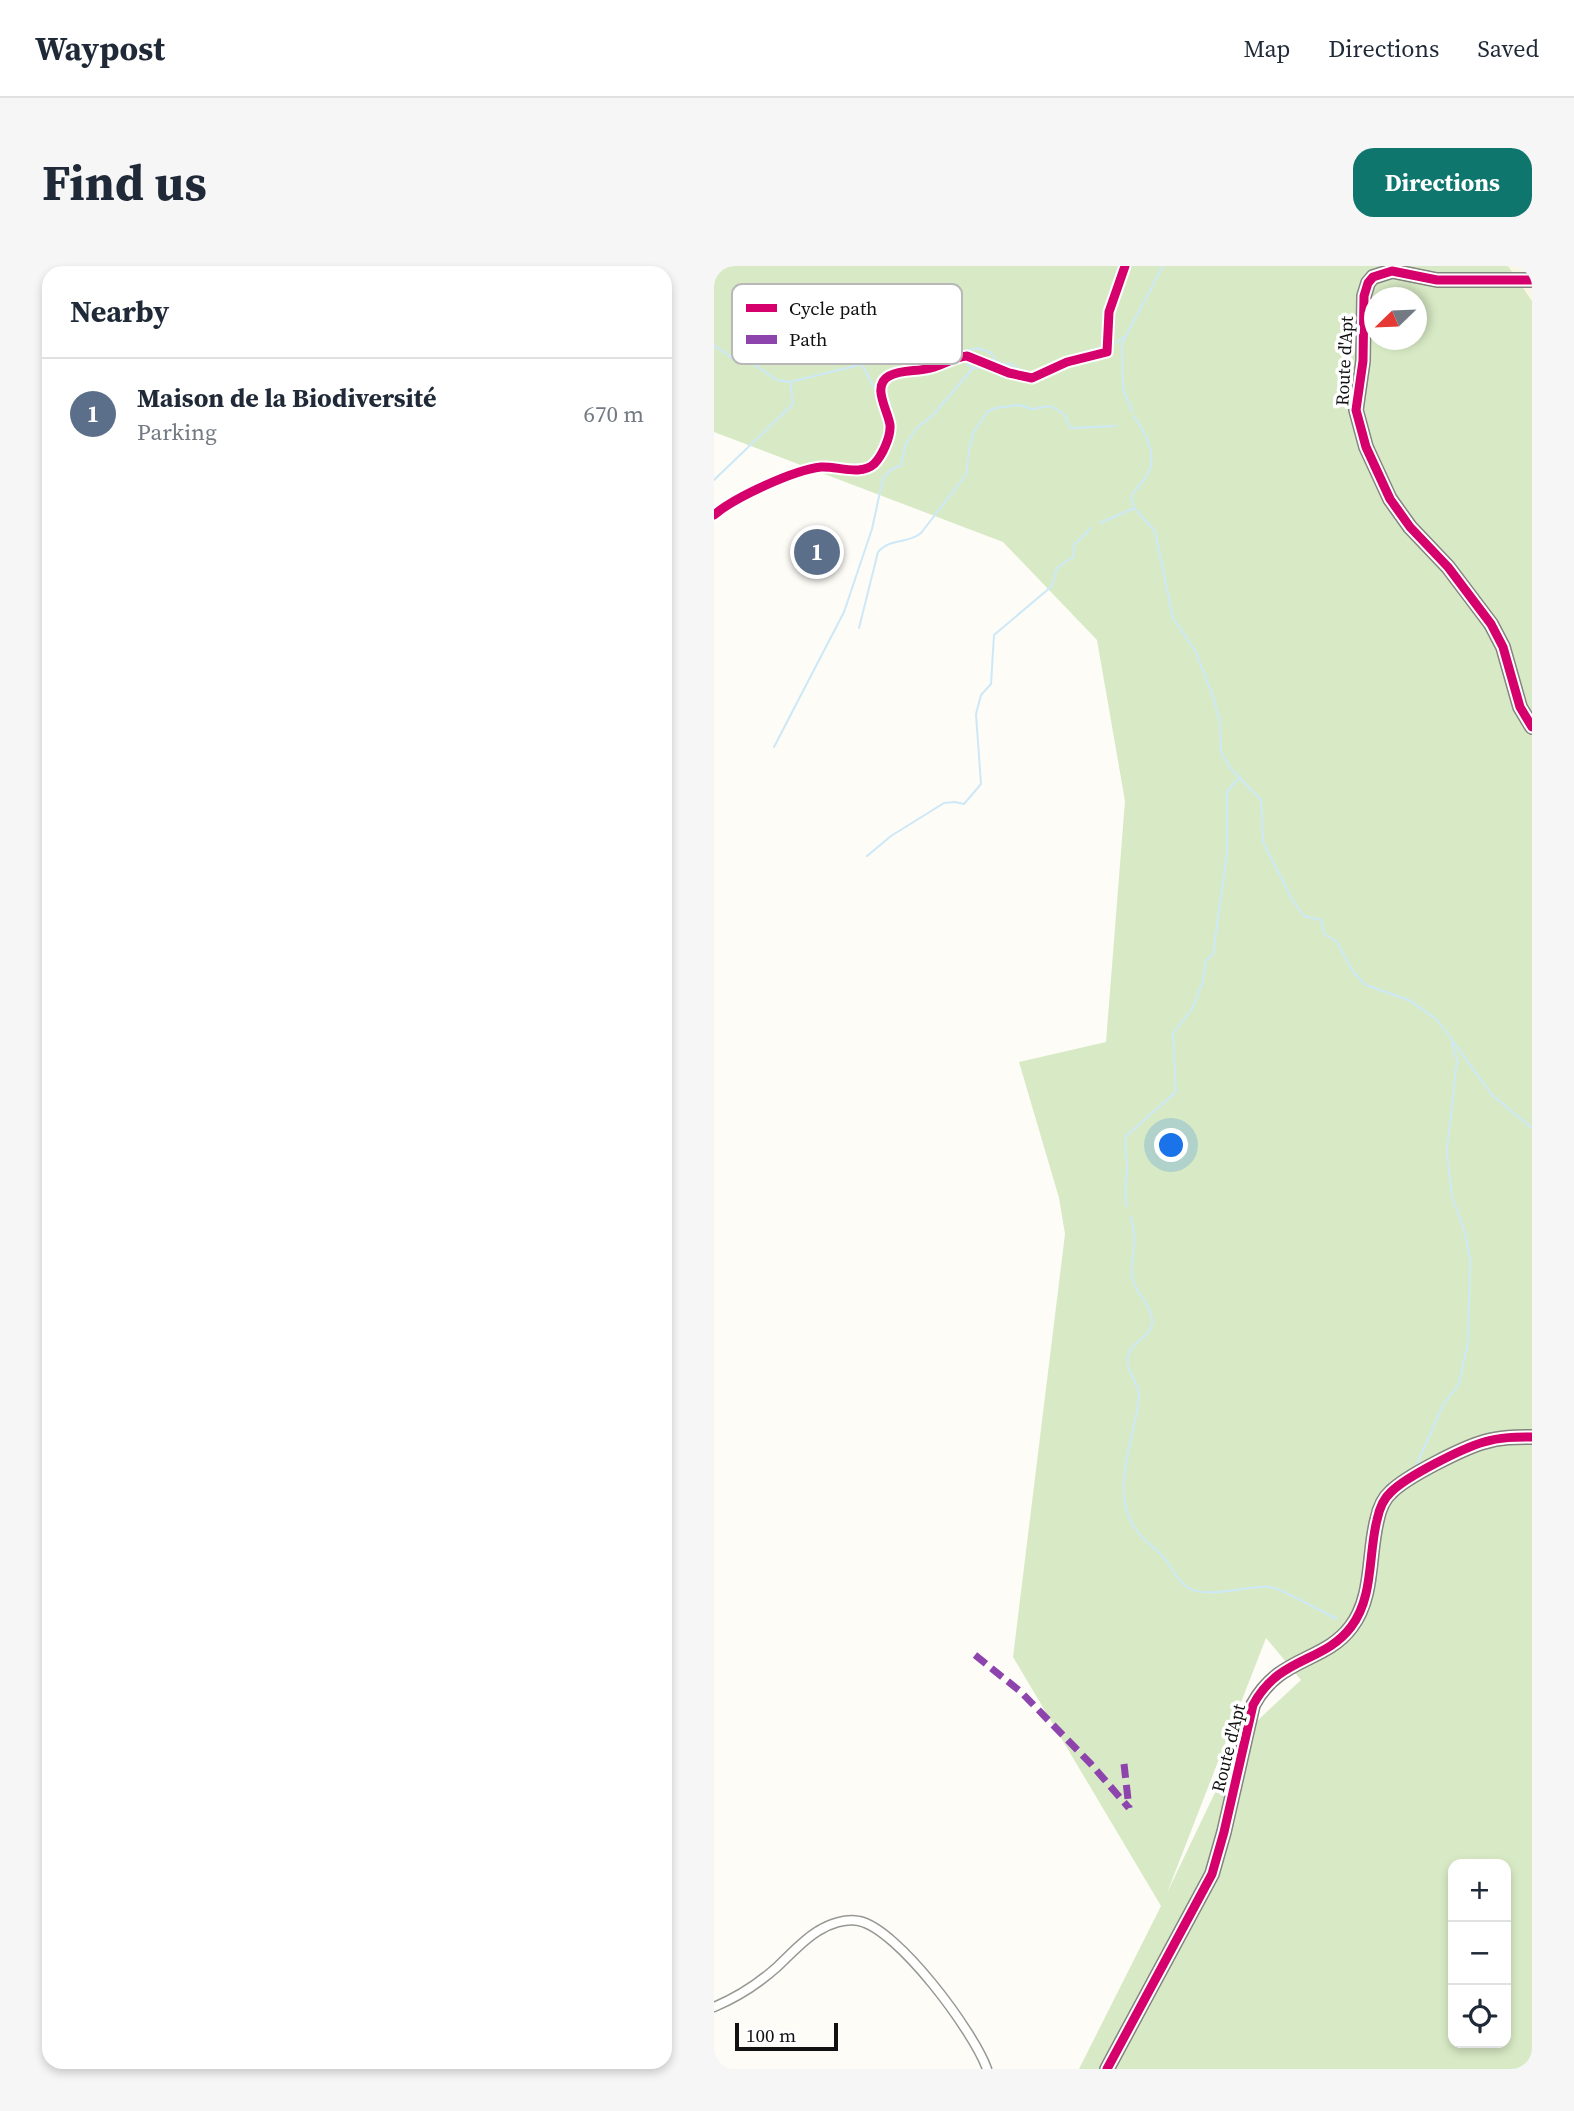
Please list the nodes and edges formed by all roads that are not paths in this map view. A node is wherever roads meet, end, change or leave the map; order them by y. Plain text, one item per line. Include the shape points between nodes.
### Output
1 (1125, 266) edge
2 (1532, 280) edge
3 (962, 358) edge
4 (944, 364) edge
5 (714, 516) edge
6 (1532, 727) edge
7 (1532, 1437) edge
8 (714, 2007) edge
9 (987, 2069) edge
10 (1107, 2069) edge

1 - 3 street via 1109,312 1107,352 1067,362 1032,378
2 - 6 main road, Route d'Apt via 1437,280 1392,271 1373,277 1364,296 1363,361 1356,410 1366,447 1390,499 1491,624 1520,707
4 - 5 street via 882,381 890,429 874,464 861,469 814,469 750,492
7 - 10 main road, Route d'Apt via 1476,1444 1387,1496 1377,1519 1365,1598 1355,1622 1341,1638 1271,1680 1253,1705 1212,1874
8 - 9 street via 753,1987 818,1931 857,1921 878,1930 914,1963 964,2024

